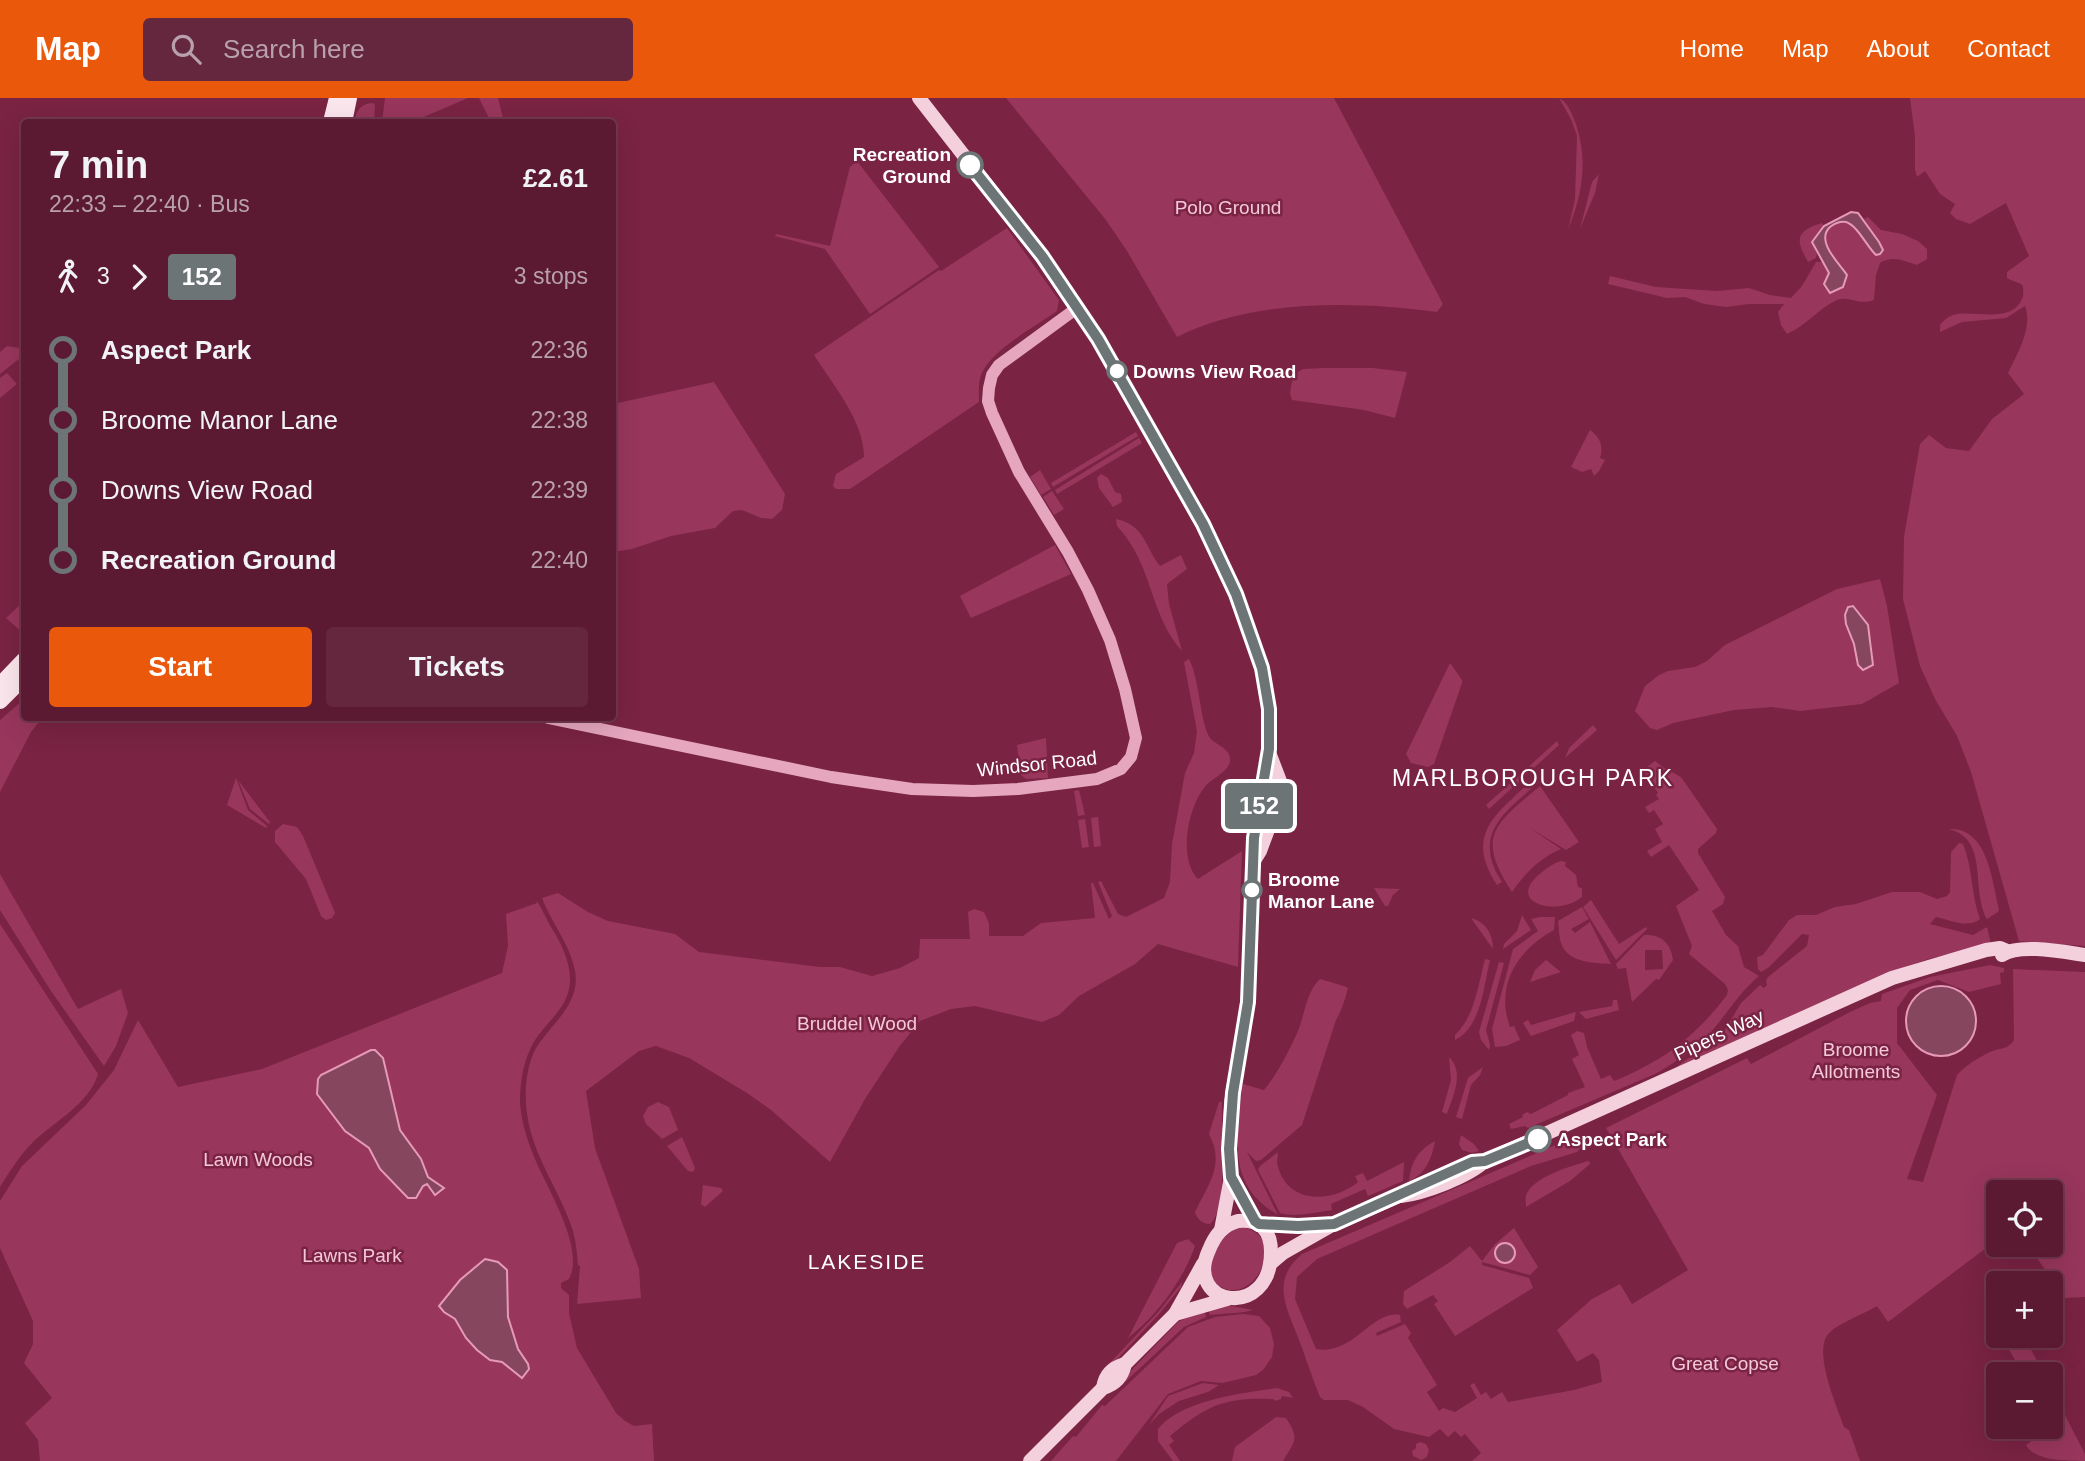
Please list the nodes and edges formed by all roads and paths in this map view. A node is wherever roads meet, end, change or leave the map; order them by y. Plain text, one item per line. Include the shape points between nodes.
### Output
1 (337, 98) edge
2 (349, 98) edge
3 (919, 98) edge
4 (332, 119) edge
5 (345, 119) edge
6 (1077, 308) junction
7 (21, 663) edge
8 (21, 680) edge
9 (0, 685) edge
10 (0, 701) edge
11 (562, 721) edge
12 (1269, 749) junction
13 (1278, 779) junction
14 (1262, 787) junction
15 (1280, 796) junction
16 (1254, 860) junction
17 (2085, 955) edge
18 (1231, 1177) junction
19 (1257, 1222) junction
20 (1334, 1224) junction
21 (1221, 1230) junction
22 (1270, 1264) junction
23 (1203, 1265) junction
24 (1227, 1299) junction
25 (1175, 1314) junction
26 (1030, 1461) edge

1 - 4 main road
2 - 5 main road
3 - 6 main road
6 - 11 street, Windsor Road via 999,365 991,378 988,401 1015,464 1079,572 1110,640 1136,738 1131,757 1121,769 1097,779 1040,787 912,789 831,777
6 - 12 main road via 1184,488 1229,579 1262,668
7 - 9 main road
8 - 10 main road
12 - 13 main road
12 - 14 main road
13 - 14 main road via 1268,779
13 - 15 main road via 1283,786
14 - 15 main road via 1269,799
14 - 16 main road
15 - 16 main road
16 - 18 main road via 1248,1002 1230,1120
17 - 20 main road, Pipers Way via 1994,948 1919,968 1591,1116 1485,1161 1472,1162
18 - 19 main road
18 - 21 main road
19 - 20 main road, Pipers Way
19 - 21 main road via 1238,1221
19 - 22 main road via 1270,1242
20 - 22 main road, Pipers Way
21 - 23 main road
22 - 24 main road via 1254,1293
23 - 24 main road via 1209,1286
23 - 25 main road
24 - 25 main road
25 - 26 main road via 1125,1364 1123,1374

